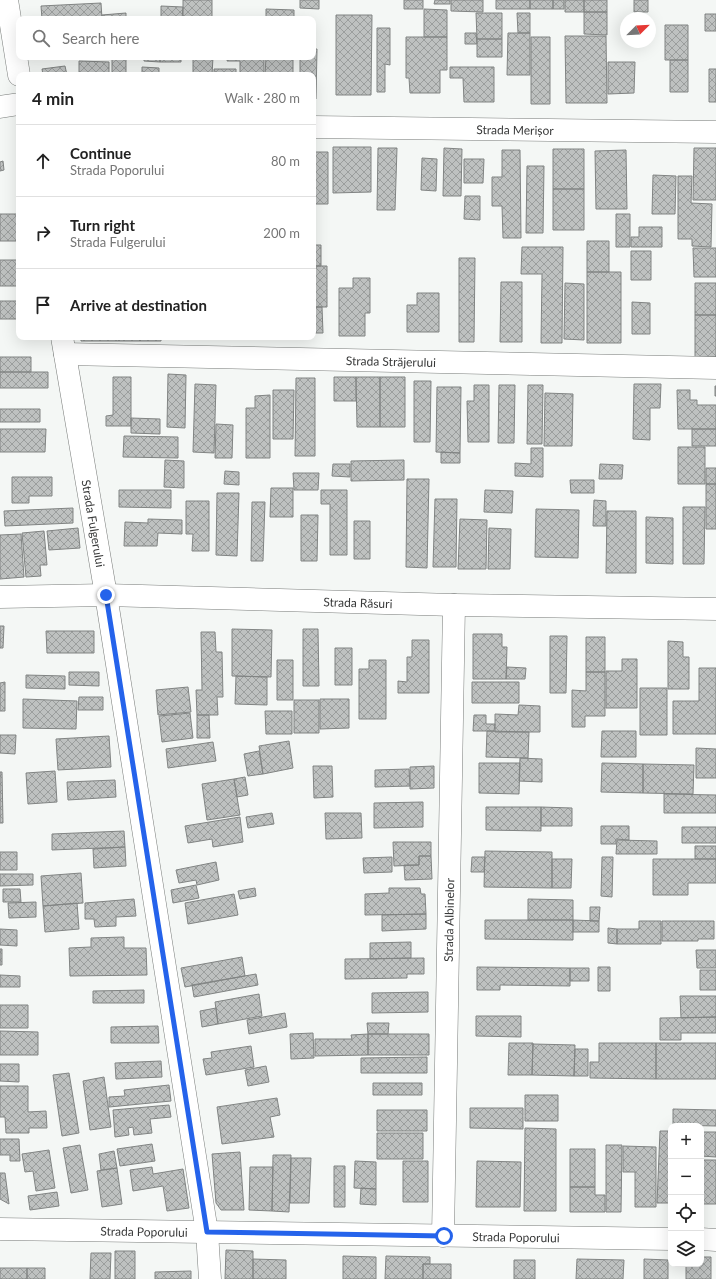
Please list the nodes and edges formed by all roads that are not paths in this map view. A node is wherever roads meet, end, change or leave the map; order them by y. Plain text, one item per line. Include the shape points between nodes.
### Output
1 (7, 0) edge
2 (16, 52) edge
3 (17, 60) edge
4 (19, 72) edge
5 (16, 104) edge
6 (0, 107) edge
7 (316, 127) edge
8 (716, 132) edge
9 (64, 345) edge
10 (716, 368) edge
11 (106, 595) junction
12 (0, 597) edge
13 (454, 605) junction
14 (716, 609) edge
15 (0, 1229) edge
16 (207, 1232) junction
17 (444, 1236) junction
18 (668, 1239) edge
19 (704, 1239) edge
20 (716, 1240) edge
21 (210, 1279) edge

1 - 2 street
3 - 4 street
5 - 6 street
7 - 8 street, Strada Merișor
9 - 10 street, Strada Străjerului
9 - 11 street, Strada Fulgerului
11 - 12 street, Strada Răsuri
11 - 13 street, Strada Răsuri
11 - 16 street, Strada Fulgerului
13 - 14 street, Strada Răsuri
13 - 17 street, Strada Albinelor
15 - 16 street, Strada Poporului
16 - 17 street, Strada Poporului
16 - 21 street, Strada Fulgerului
17 - 18 street, Strada Poporului
19 - 20 street

